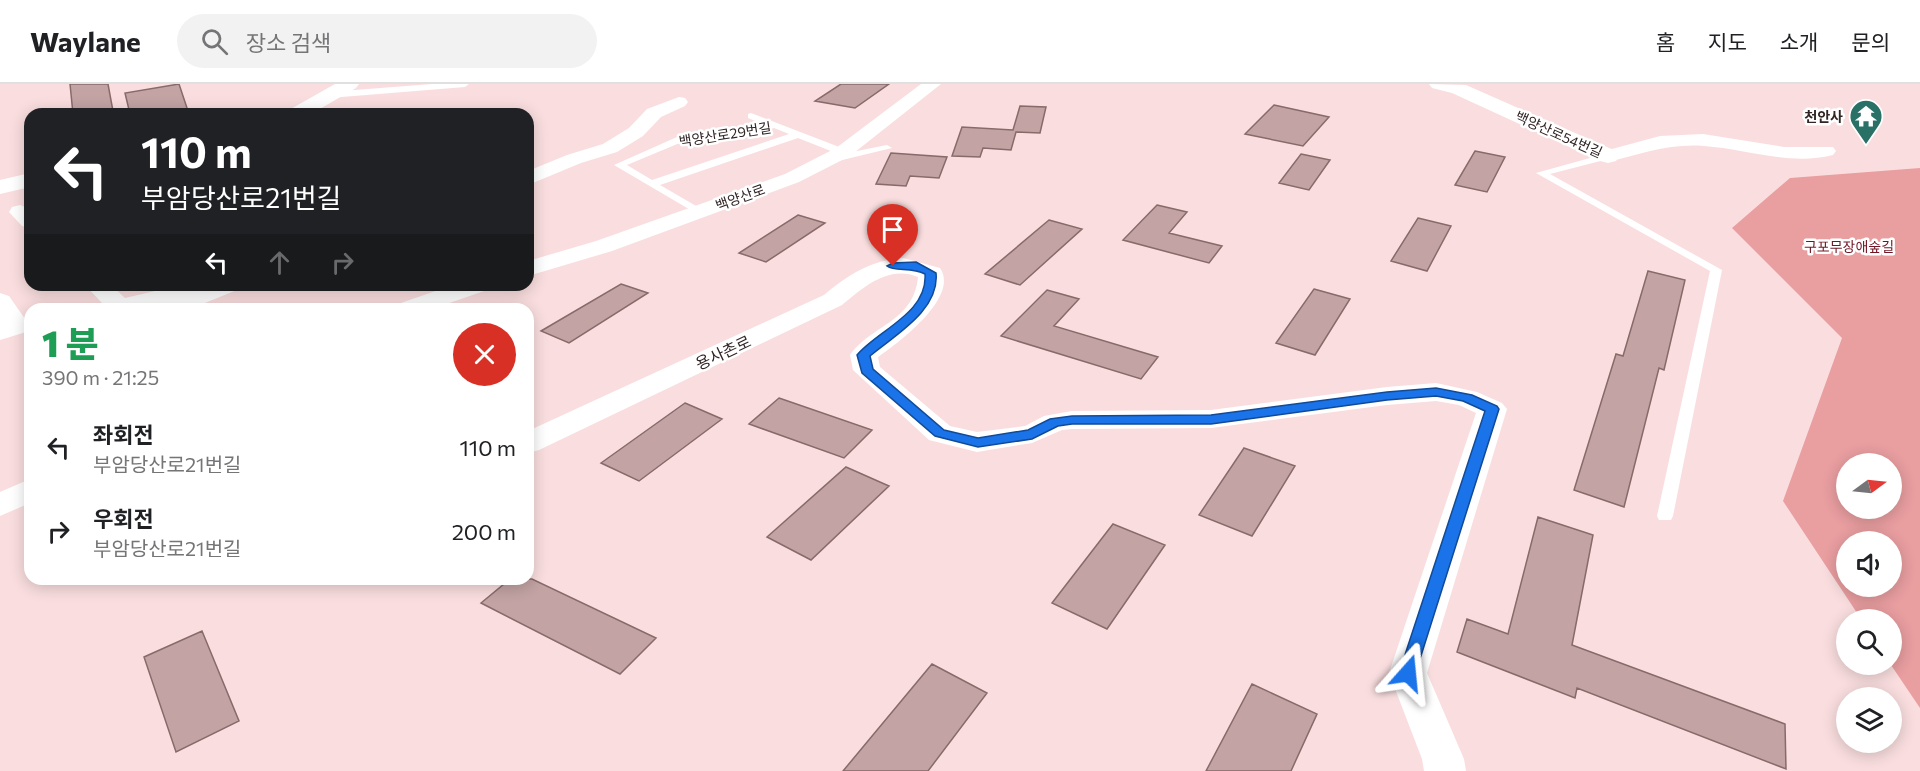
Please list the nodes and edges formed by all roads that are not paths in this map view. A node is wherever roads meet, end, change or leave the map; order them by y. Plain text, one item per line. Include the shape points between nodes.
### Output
1 (349, 84) edge
2 (465, 84) edge
3 (932, 84) edge
4 (1439, 84) edge
5 (329, 95) junction
6 (679, 102) dead end
7 (306, 108) edge
8 (751, 116) dead end
9 (774, 125) junction
10 (799, 134) junction
11 (886, 148) dead end
12 (1826, 151) dead end
13 (836, 156) junction
14 (1608, 156) junction
15 (534, 176) edge
16 (24, 181) edge
17 (651, 184) junction
18 (0, 187) edge
19 (699, 212) junction
20 (534, 267) edge
21 (102, 291) edge
22 (214, 291) edge
23 (460, 291) edge
24 (0, 301) edge
25 (111, 303) edge
26 (137, 303) edge
27 (425, 303) edge
28 (0, 332) edge
29 (24, 339) edge
30 (0, 347) edge
31 (534, 440) edge
32 (24, 493) edge
33 (0, 505) edge
34 (1665, 516) dead end
35 (1445, 771) edge

1 - 5 street
2 - 5 lane
3 - 13 street, 백양산로
4 - 14 street, 백양산로54번길 via 1459,89
5 - 7 street
6 - 15 street via 654,113 636,132 610,148
8 - 9 lane
9 - 10 lane, 백양산로29번길
9 - 17 lane, 백양산로29번길 via 748,133 680,139 619,165
10 - 13 lane, 백양산로29번길
10 - 17 lane, 백양산로29번길
11 - 13 lane
12 - 14 street, 백양산로54번길 via 1784,153 1703,140 1660,142
13 - 19 street, 백양산로 via 792,178
14 - 34 lane via 1541,172 1716,270
16 - 18 street
17 - 19 lane, 백양산로29번길
19 - 20 street, 백양산로
21 - 25 street
22 - 26 street via 195,299
23 - 27 street
24 - 28 street via 17,326
29 - 30 street
31 - 35 street, 용사촌로 via 833,300 871,272 893,266 916,265 931,273 932,283 914,313 864,355 867,370 940,433 978,442 1032,434 1055,422 1072,420 1211,419 1436,392 1467,398 1492,409 1408,673
32 - 33 street

